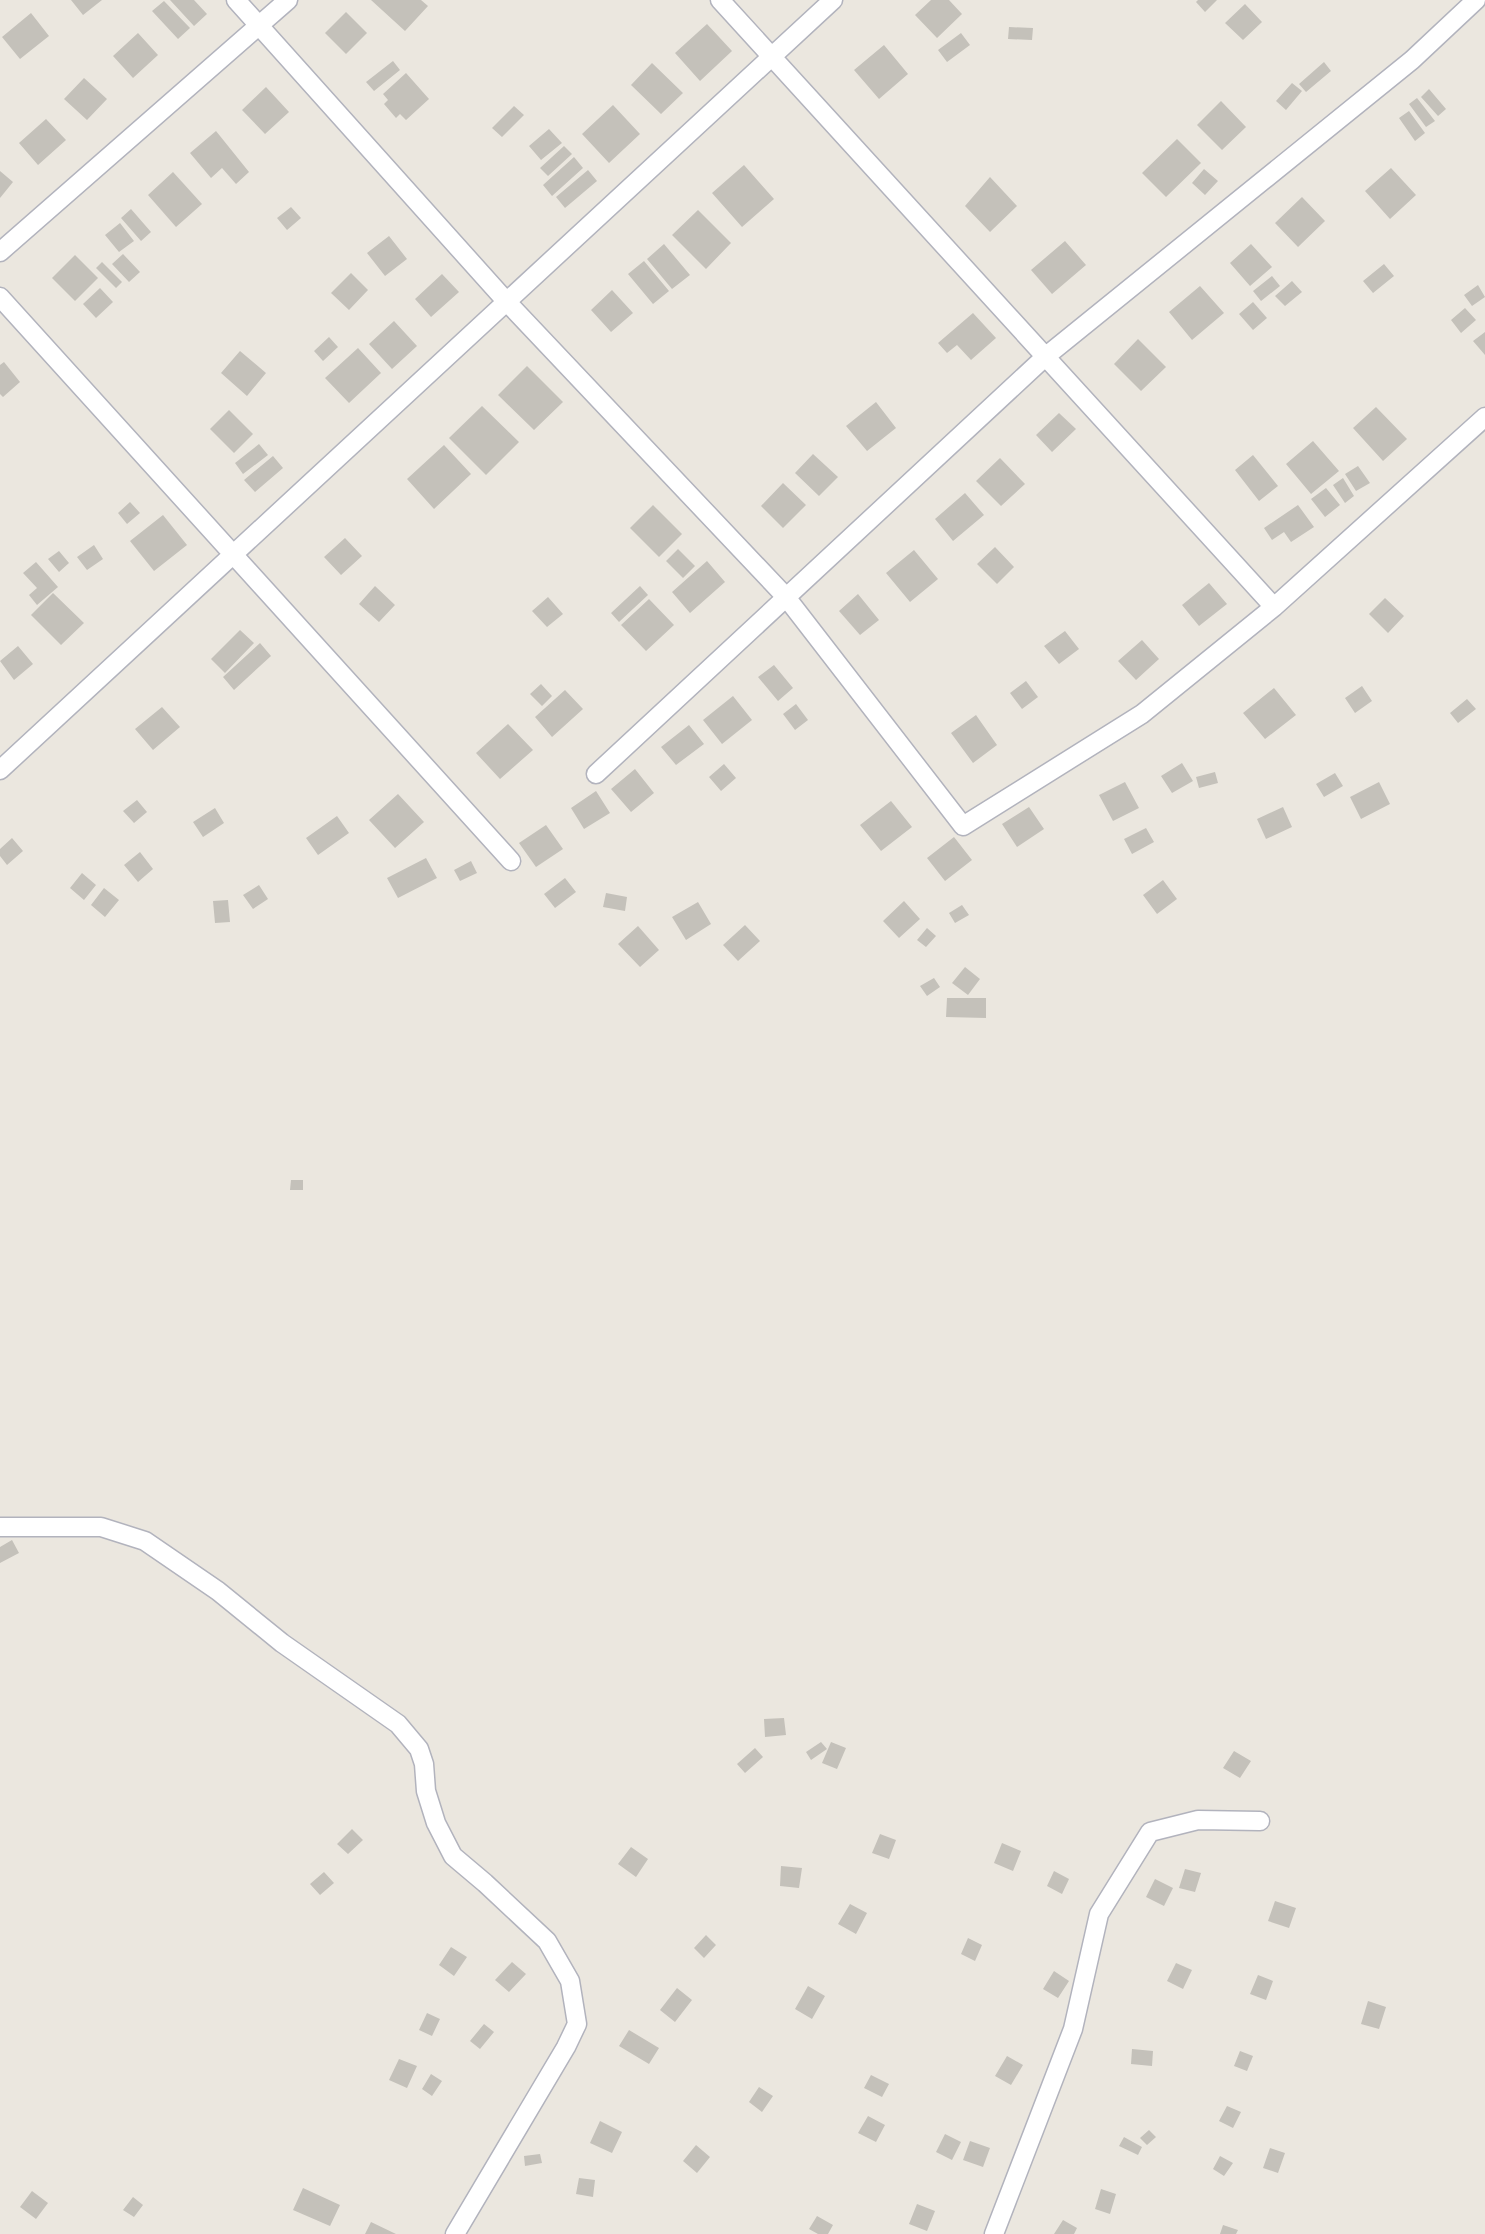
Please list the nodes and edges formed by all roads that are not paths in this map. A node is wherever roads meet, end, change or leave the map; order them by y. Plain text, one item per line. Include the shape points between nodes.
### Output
1 (236, 0) edge
2 (288, 0) edge
3 (720, 0) edge
4 (833, 0) edge
5 (1476, 0) edge
6 (259, 26) junction
7 (772, 56) junction
8 (0, 252) edge
9 (0, 297) edge
10 (506, 301) junction
11 (1045, 357) junction
12 (1485, 417) edge
13 (233, 553) junction
14 (786, 597) junction
15 (1274, 607) junction
16 (0, 770) edge
17 (596, 774) dead end
18 (511, 861) dead end
19 (0, 1527) edge
20 (1261, 1821) dead end
21 (455, 2234) edge
22 (995, 2234) edge

1 - 6 street
2 - 6 street
3 - 7 street
4 - 7 street
5 - 11 street via 1412,60
6 - 8 street
6 - 10 street
7 - 10 street
7 - 11 street
9 - 13 street
10 - 13 street
10 - 14 street
11 - 14 street
11 - 15 street
12 - 15 street
13 - 16 street
13 - 18 street
14 - 15 street via 963,826 1143,714
14 - 17 street
19 - 21 street via 101,1527 145,1542 397,1724 419,1749 436,1823 453,1856 547,1941 570,1981 577,2024
20 - 22 street via 1198,1820 1150,1832 1098,1914 1073,2029

